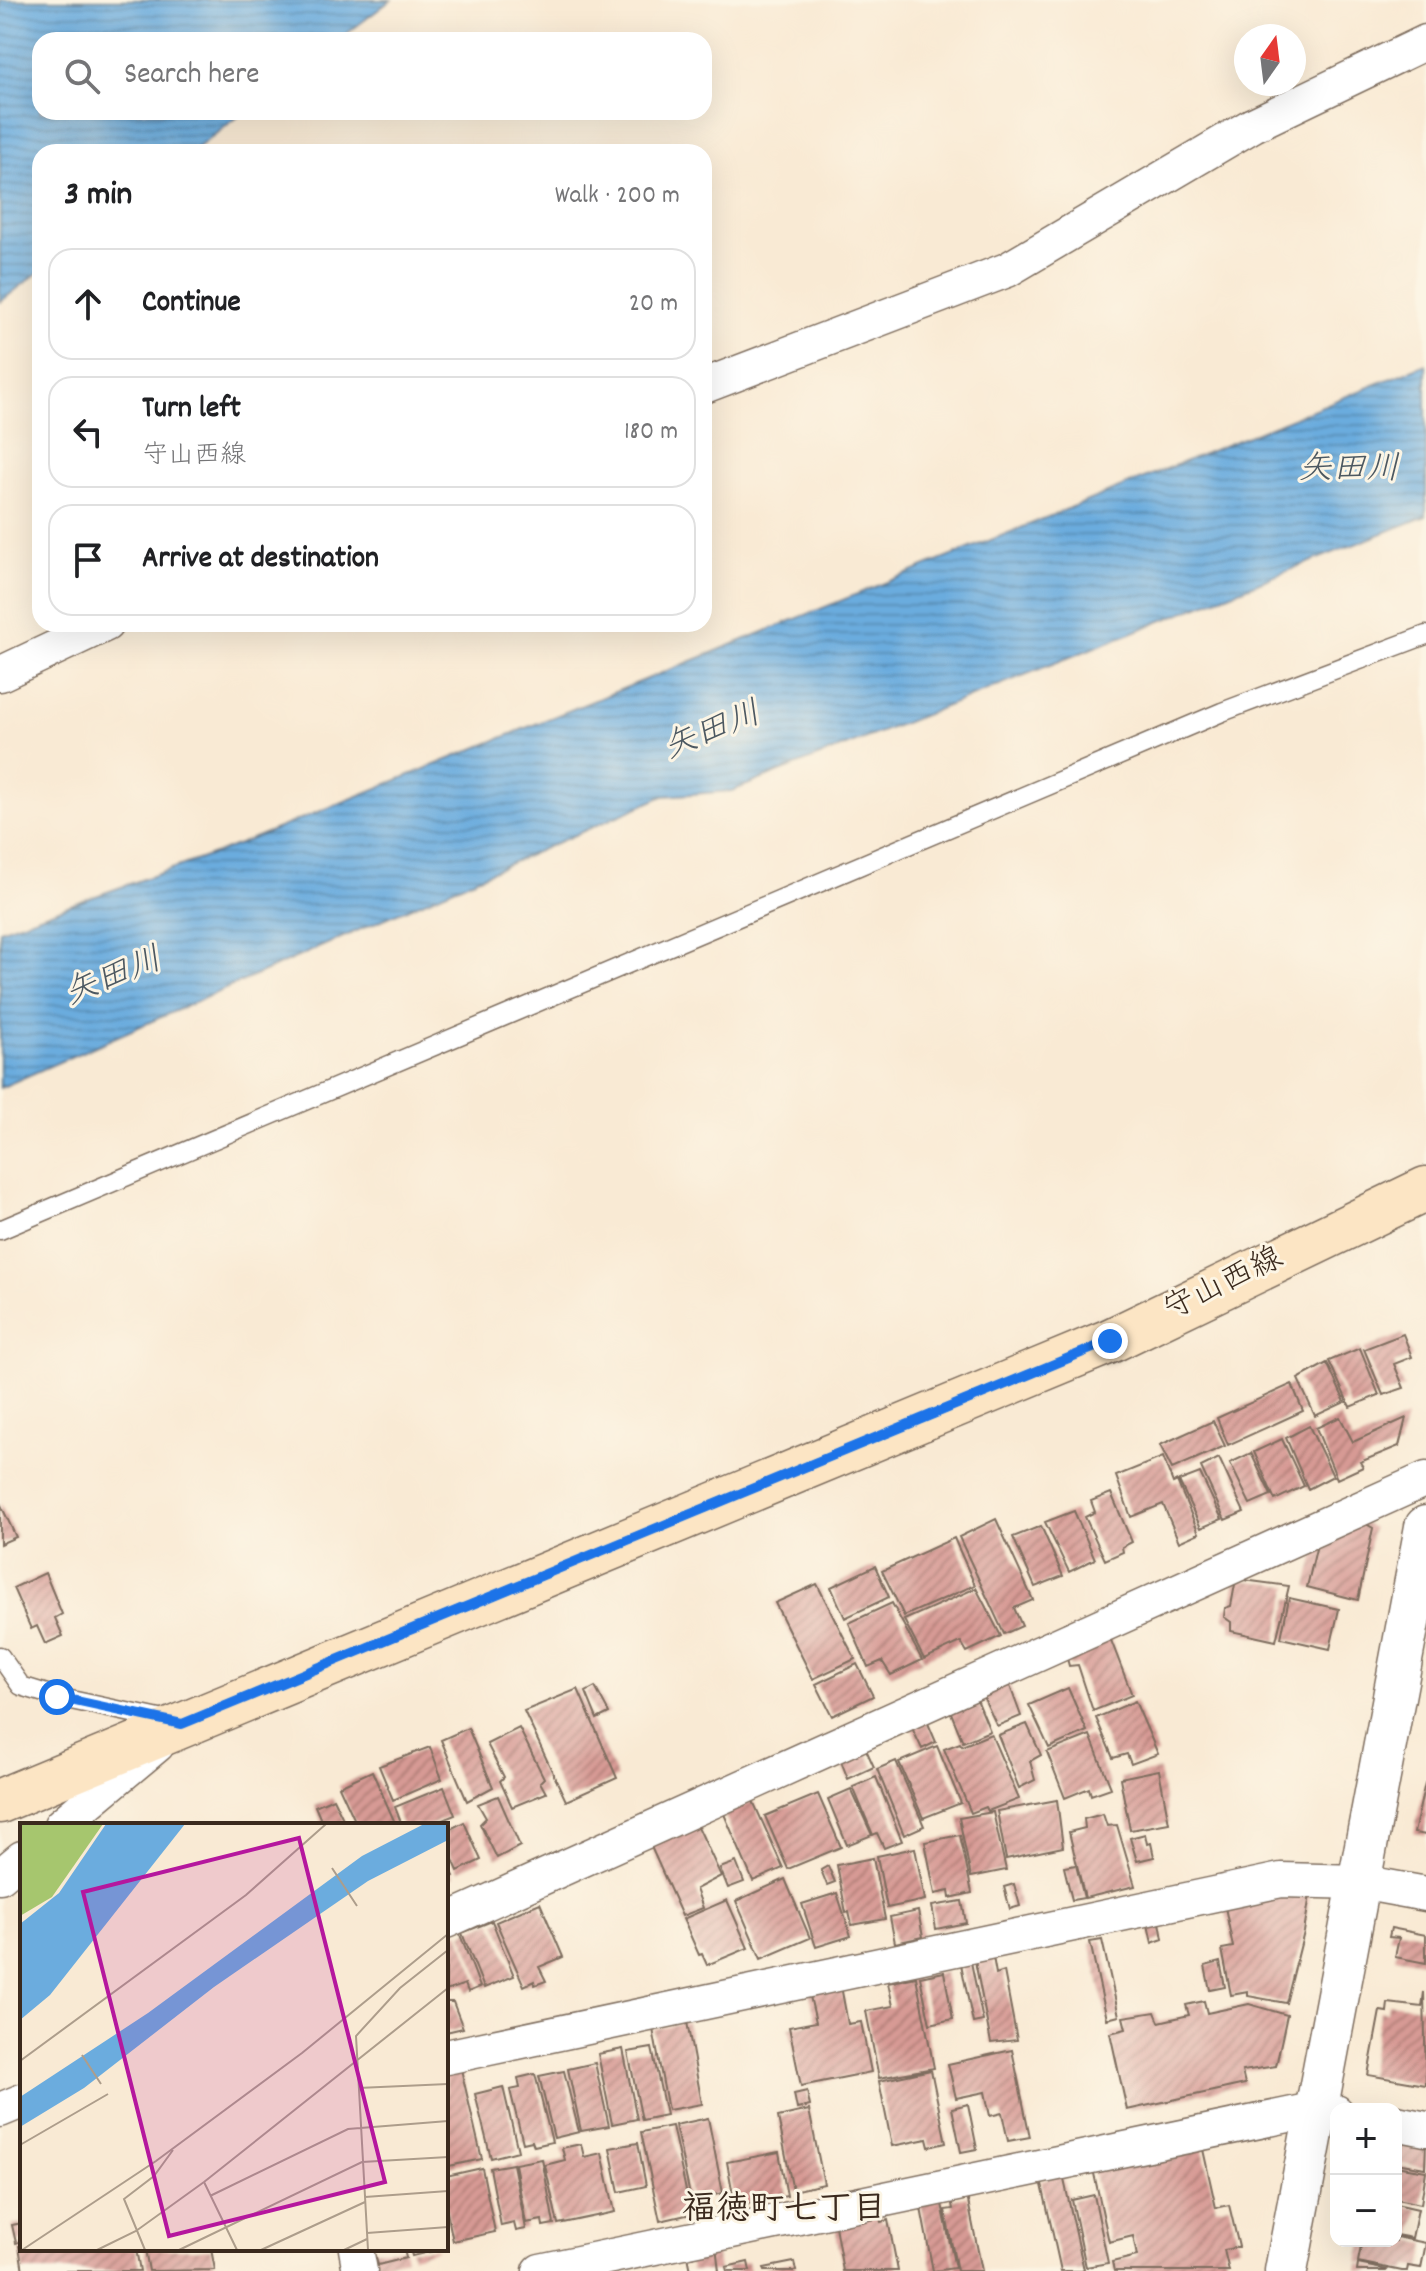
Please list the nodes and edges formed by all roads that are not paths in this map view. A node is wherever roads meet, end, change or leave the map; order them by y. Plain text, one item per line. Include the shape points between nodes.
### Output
1 (1426, 42) edge
2 (712, 383) edge
3 (89, 632) edge
4 (1426, 635) edge
5 (0, 674) edge
6 (1426, 1189) edge
7 (0, 1230) edge
8 (1426, 1479) edge
9 (1426, 1527) edge
10 (1415, 1645) edge
11 (0, 1656) edge
12 (182, 1724) junction
13 (0, 1801) edge
14 (63, 1823) edge
15 (20, 1860) edge
16 (0, 1876) edge
17 (1360, 1882) junction
18 (1426, 1894) edge
19 (448, 1920) edge
20 (448, 2057) edge
21 (20, 2102) edge
22 (0, 2110) edge
23 (1326, 2111) edge
24 (1402, 2124) edge
25 (1426, 2129) edge
26 (356, 2251) edge
27 (360, 2271) edge
28 (540, 2271) edge
29 (1286, 2271) edge

1 - 2 street via 1253,125 1007,270
3 - 5 street
4 - 7 lane via 1222,712
6 - 12 main road, 守山西線 via 1110,1341
8 - 19 street
9 - 10 street
10 - 17 street
11 - 12 lane via 21,1686
12 - 13 main road, 守山西線
12 - 14 street
15 - 16 street
17 - 18 street
17 - 20 street via 1281,1880
17 - 23 street
21 - 22 street
23 - 28 street
23 - 29 street
24 - 25 street
26 - 27 street

